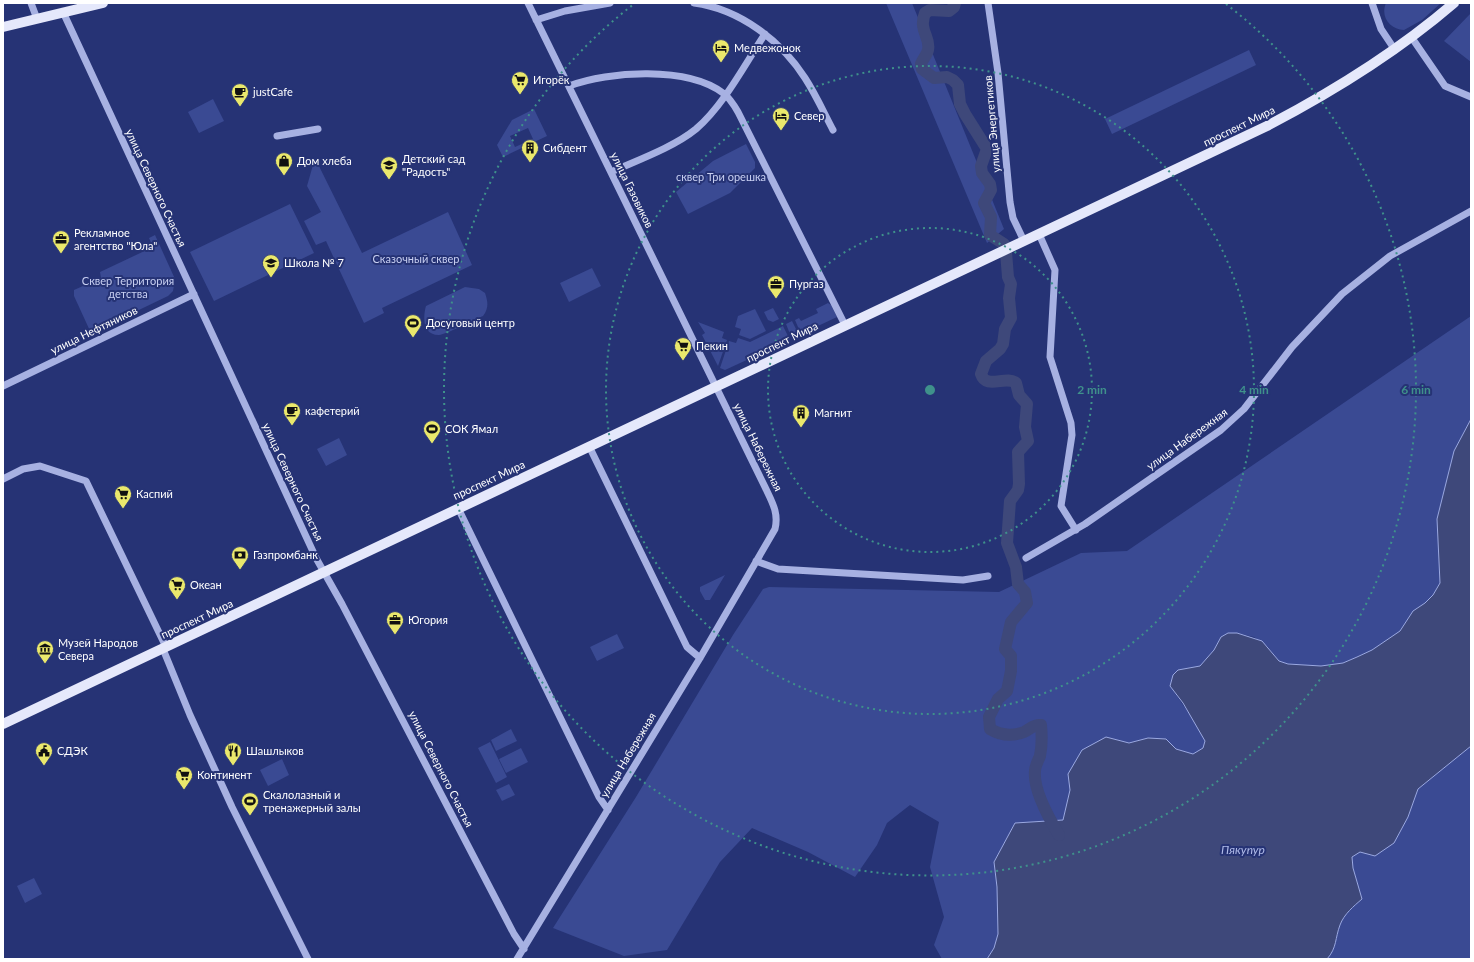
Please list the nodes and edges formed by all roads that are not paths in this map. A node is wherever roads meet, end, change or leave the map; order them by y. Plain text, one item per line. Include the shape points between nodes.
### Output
1 (31, 3) edge
2 (103, 3) edge
3 (528, 3) edge
4 (610, 3) edge
5 (694, 3) edge
6 (988, 3) edge
7 (1372, 3) edge
8 (1454, 3) edge
9 (63, 12) junction
10 (37, 19) junction
11 (536, 20) junction
12 (3, 27) edge
13 (765, 34) junction
14 (1412, 38) junction
15 (1395, 50) junction
16 (569, 86) junction
17 (724, 94) junction
18 (1471, 97) edge
19 (318, 129) dead end
20 (833, 130) dead end
21 (277, 136) dead end
22 (611, 172) junction
23 (1471, 211) edge
24 (1038, 234) junction
25 (1021, 242) junction
26 (194, 294) junction
27 (845, 325) junction
28 (3, 386) edge
29 (716, 386) junction
30 (589, 446) junction
31 (3, 479) edge
32 (458, 508) junction
33 (1076, 530) junction
34 (1026, 558) dead end
35 (756, 561) junction
36 (324, 572) junction
37 (988, 576) dead end
38 (164, 648) junction
39 (700, 658) junction
40 (3, 724) edge
41 (608, 810) junction
42 (524, 949) junction
43 (308, 959) edge
44 (517, 959) edge

1 - 10 street
2 - 9 main road
3 - 11 street, улица Газовиков
4 - 11 street via 572,9
5 - 13 street via 724,10
6 - 25 street, улица Энергетиков via 998,73 1010,202
7 - 15 street via 1381,29
8 - 14 main road, проспект Мира
9 - 10 main road
9 - 26 street, улица Северного Счастья
10 - 12 main road
11 - 16 street, улица Газовиков
13 - 17 street
13 - 20 street via 800,71
14 - 15 main road, проспект Мира
14 - 18 street via 1445,86
15 - 24 main road, проспект Мира via 1340,86 1267,126
16 - 17 street via 614,77 668,74 699,81
16 - 22 street, улица Газовиков
17 - 22 street via 708,117 684,138
17 - 27 street via 738,112
19 - 21 street
22 - 29 street, улица Газовиков
23 - 33 street, улица Набережная via 1390,256 1355,282 1312,324 1253,399 1233,420
24 - 25 main road, проспект Мира
24 - 33 street via 1055,270 1050,358 1072,435 1060,501 1063,511
25 - 27 main road, проспект Мира
26 - 28 street, улица Нефтяников
26 - 36 street, улица Северного Счастья
27 - 29 main road, проспект Мира
29 - 30 main road, проспект Мира
29 - 35 street, улица Набережная via 777,515 775,529
30 - 32 main road, проспект Мира
30 - 39 street via 686,645
31 - 38 street via 23,469 40,466 86,481
32 - 36 main road, проспект Мира
32 - 41 street via 599,797
33 - 34 street, улица Набережная
35 - 37 street via 778,569 962,580
35 - 39 street, улица Набережная
36 - 38 main road, проспект Мира
36 - 42 street, улица Северного Счастья
38 - 40 main road, проспект Мира
38 - 43 street via 190,715 232,807
39 - 41 street, улица Набережная
41 - 42 street, улица Набережная
42 - 44 street, улица Набережная

